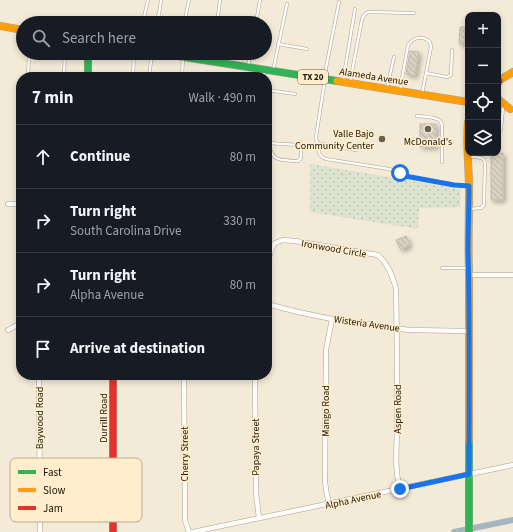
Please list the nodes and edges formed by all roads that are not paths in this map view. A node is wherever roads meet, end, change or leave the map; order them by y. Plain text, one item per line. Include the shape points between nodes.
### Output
1 (148, 0) edge
2 (161, 0) edge
3 (189, 0) edge
4 (220, 0) edge
5 (260, 0) edge
6 (339, 2) dead end
7 (287, 4) dead end
8 (355, 9) dead end
9 (414, 13) dead end
10 (144, 16) edge
11 (158, 16) edge
12 (186, 16) edge
13 (218, 16) edge
14 (257, 16) edge
15 (0, 26) edge
16 (16, 29) edge
17 (278, 44) junction
18 (307, 48) dead end
19 (452, 50) dead end
20 (394, 57) dead end
21 (29, 60) edge
22 (65, 60) edge
23 (88, 60) edge
24 (134, 60) edge
25 (151, 60) edge
26 (180, 60) edge
27 (223, 60) edge
28 (249, 60) edge
29 (248, 66) junction
30 (272, 71) junction
31 (28, 72) edge
32 (64, 72) edge
33 (88, 72) edge
34 (133, 72) edge
35 (150, 72) edge
36 (181, 72) edge
37 (262, 72) edge
38 (268, 72) edge
39 (513, 72) edge
40 (426, 73) junction
41 (324, 79) junction
42 (501, 80) edge
43 (347, 82) junction
44 (387, 88) junction
45 (400, 90) junction
46 (272, 91) edge
47 (295, 94) dead end
48 (422, 94) junction
49 (465, 101) edge
50 (506, 108) edge
51 (417, 116) dead end
52 (501, 129) edge
53 (272, 143) edge
54 (316, 143) junction
55 (356, 150) dead end
56 (272, 153) edge
57 (468, 156) joint
58 (442, 162) dead end
59 (469, 186) junction
60 (8, 204) dead end
61 (16, 204) edge
62 (469, 209) junction
63 (272, 247) edge
64 (442, 268) dead end
65 (469, 272) junction
66 (513, 275) edge
67 (272, 305) edge
68 (332, 318) junction
69 (16, 326) edge
70 (397, 328) junction
71 (8, 330) dead end
72 (468, 331) junction
73 (39, 380) edge
74 (113, 380) edge
75 (184, 380) edge
76 (255, 380) edge
77 (40, 458) edge
78 (113, 458) edge
79 (513, 465) edge
80 (469, 474) junction
81 (400, 489) junction
82 (329, 504) junction
83 (259, 518) junction
84 (40, 522) edge
85 (40, 532) edge
86 (189, 532) edge
87 (193, 532) edge
88 (469, 532) edge

1 - 10 lane
2 - 11 lane
3 - 12 lane
4 - 13 lane
5 - 14 lane
6 - 41 lane
7 - 17 lane
8 - 43 lane
9 - 43 lane via 368,12 363,16
15 - 16 street
17 - 18 lane
17 - 30 lane
19 - 40 lane via 449,77
20 - 44 lane
21 - 31 lane
22 - 32 lane
23 - 33 street
24 - 34 lane
25 - 35 lane
26 - 36 lane
27 - 29 street, Alameda Avenue / TX 20
28 - 29 lane
29 - 37 street, Alameda Avenue / TX 20
30 - 38 street, Alameda Avenue / TX 20
30 - 41 street, Alameda Avenue / TX 20
39 - 42 street
40 - 45 lane via 430,42 424,38 412,40 408,45
40 - 48 lane
41 - 43 street, Alameda Avenue / TX 20
41 - 54 lane
43 - 44 street, Alameda Avenue / TX 20
44 - 45 street, Alameda Avenue / TX 20
45 - 48 street, Alameda Avenue / TX 20
46 - 47 lane
48 - 49 street, Alameda Avenue / TX 20
50 - 52 lane
51 - 58 lane via 434,118 441,122
53 - 56 lane via 298,145 301,148 301,158 298,161 277,159
54 - 55 lane
54 - 59 lane via 319,153 326,159 389,169 405,176
57 - 59 street
57 - 62 lane via 482,158 485,164 484,206
59 - 62 street
60 - 61 street
62 - 65 street
63 - 70 street, Ironwood Circle via 283,240 378,255 394,279
64 - 65 lane
65 - 66 street
65 - 72 street
67 - 68 street, Wisteria Avenue
68 - 70 street, Wisteria Avenue
68 - 82 street, Mango Road via 326,350 325,482
69 - 71 street
70 - 72 street, Wisteria Avenue
70 - 81 street, Aspen Road via 396,463
72 - 80 street
73 - 77 street, Baywood Road
74 - 78 street, Durrill Road
75 - 86 street, Cherry Street via 185,520
76 - 83 street, Papaya Street via 256,492
79 - 80 street, Alpha Avenue
80 - 81 street, Alpha Avenue
80 - 88 street
81 - 82 street, Alpha Avenue
82 - 83 street, Alpha Avenue
83 - 87 street, Alpha Avenue
84 - 85 street, Baywood Road

